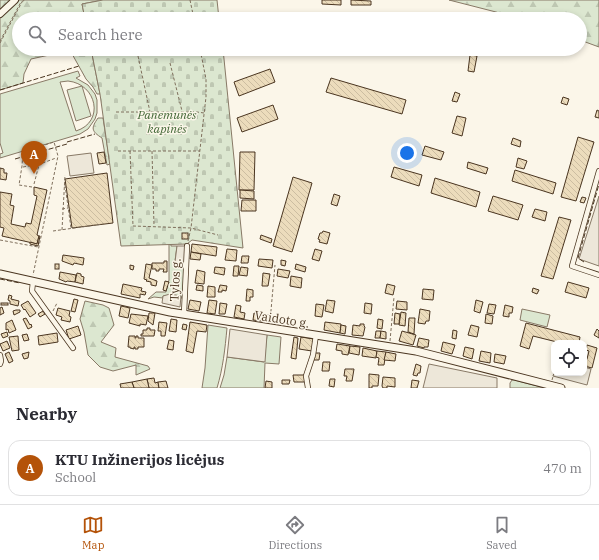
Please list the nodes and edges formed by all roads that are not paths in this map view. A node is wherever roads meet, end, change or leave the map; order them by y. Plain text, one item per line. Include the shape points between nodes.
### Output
1 (15, 0) edge
2 (0, 14) edge
3 (599, 171) edge
4 (187, 246) road end
5 (0, 274) edge
6 (599, 275) edge
7 (32, 281) junction
8 (184, 314) junction
9 (316, 335) junction
10 (73, 348) dead end
11 (0, 355) edge
12 (0, 364) edge
13 (308, 388) edge
14 (561, 388) edge

1 - 2 street
3 - 6 street via 572,266
4 - 8 street, Tylos g.
5 - 7 main road, Vaidoto g.
7 - 8 main road, Vaidoto g.
7 - 10 street via 32,291
8 - 9 main road, Vaidoto g.
9 - 13 street via 306,376
9 - 14 main road, Vaidoto g. via 416,351
11 - 12 street

